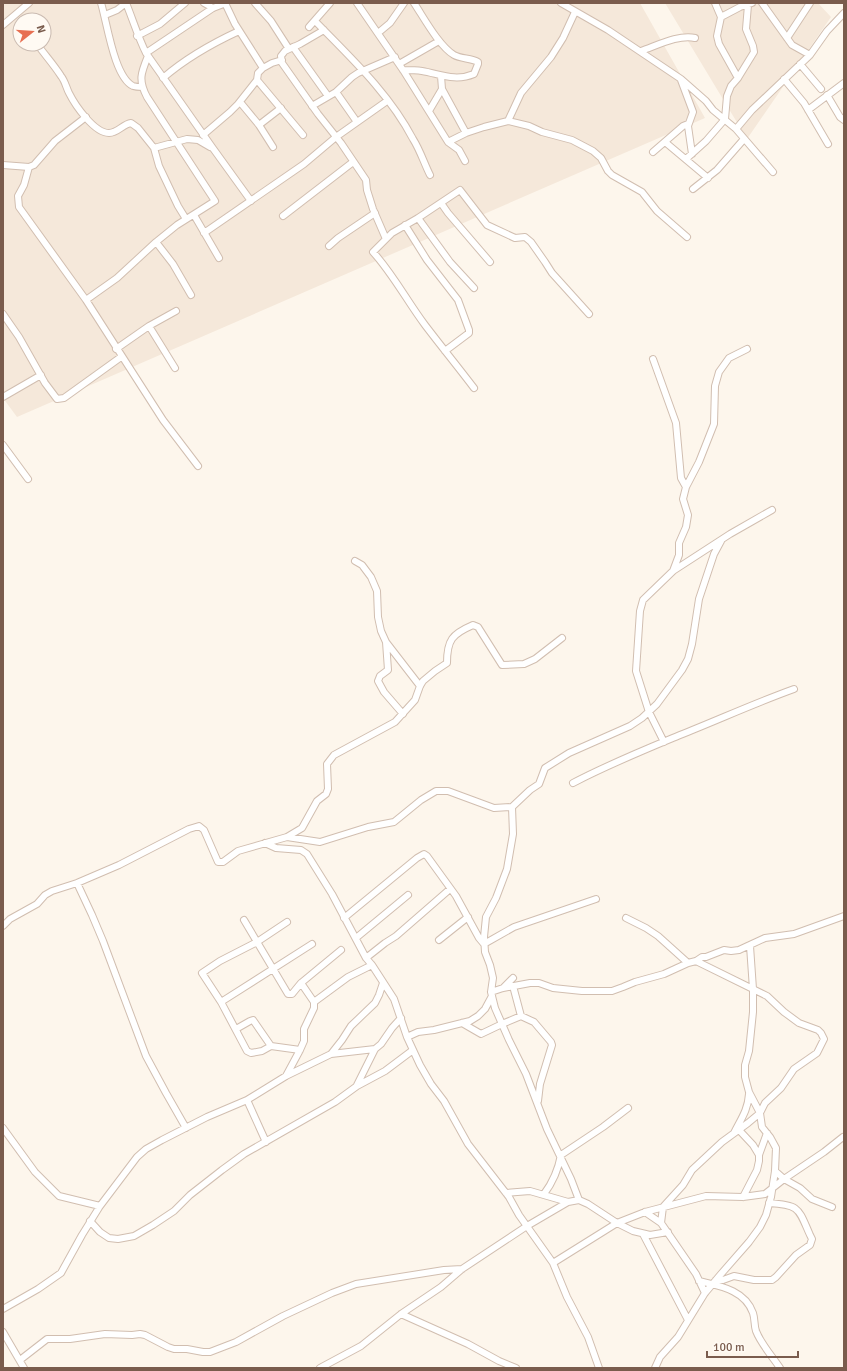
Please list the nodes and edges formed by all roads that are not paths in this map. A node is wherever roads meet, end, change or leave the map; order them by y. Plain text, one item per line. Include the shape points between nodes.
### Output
1 (29, 3) edge
2 (101, 3) edge
3 (126, 3) edge
4 (185, 3) edge
5 (204, 3) edge
6 (225, 3) edge
7 (255, 3) edge
8 (330, 3) edge
9 (356, 3) edge
10 (404, 3) edge
11 (414, 3) edge
12 (561, 3) edge
13 (715, 3) edge
14 (762, 3) edge
15 (810, 3) edge
16 (750, 4) edge
17 (739, 5) edge
18 (213, 8) junction
19 (19, 12) edge
20 (575, 12) junction
21 (844, 13) edge
22 (105, 15) junction
23 (722, 17) junction
24 (12, 18) edge
25 (314, 21) junction
26 (3, 25) edge
27 (309, 27) dead end
28 (324, 30) junction
29 (239, 31) junction
30 (378, 33) junction
31 (138, 36) junction
32 (695, 38) dead end
33 (787, 38) junction
34 (439, 41) junction
35 (291, 48) junction
36 (43, 52) edge
37 (641, 52) junction
38 (147, 54) junction
39 (810, 55) junction
40 (395, 57) junction
41 (282, 60) junction
42 (399, 64) junction
43 (800, 64) junction
44 (263, 68) junction
45 (363, 70) junction
46 (403, 70) junction
47 (441, 76) junction
48 (162, 78) junction
49 (681, 78) junction
50 (738, 78) junction
51 (784, 79) junction
52 (257, 80) junction
53 (844, 83) edge
54 (142, 87) junction
55 (821, 88) dead end
56 (442, 89) junction
57 (336, 92) junction
58 (827, 95) junction
59 (328, 96) junction
60 (388, 101) junction
61 (240, 102) junction
62 (312, 106) junction
63 (280, 108) junction
64 (808, 110) junction
65 (429, 112) junction
66 (86, 117) junction
67 (725, 119) junction
68 (844, 120) edge
69 (508, 121) junction
70 (357, 122) junction
71 (688, 124) junction
72 (259, 125) junction
73 (736, 129) junction
74 (466, 133) junction
75 (203, 135) junction
76 (303, 135) dead end
77 (336, 137) junction
78 (744, 139) junction
79 (177, 142) junction
80 (448, 142) junction
81 (665, 142) junction
82 (828, 144) dead end
83 (212, 147) junction
84 (273, 147) dead end
85 (154, 148) junction
86 (653, 152) dead end
87 (692, 154) junction
88 (686, 159) junction
89 (465, 161) dead end
90 (353, 162) junction
91 (3, 165) edge
92 (29, 167) junction
93 (773, 172) dead end
94 (430, 175) dead end
95 (708, 178) junction
96 (694, 189) dead end
97 (251, 201) junction
98 (441, 202) junction
99 (375, 213) junction
100 (194, 215) junction
101 (283, 216) dead end
102 (418, 218) junction
103 (186, 219) junction
104 (405, 225) junction
105 (204, 233) junction
106 (687, 237) dead end
107 (386, 239) junction
108 (156, 242) junction
109 (329, 246) dead end
110 (219, 258) dead end
111 (490, 262) dead end
112 (474, 288) dead end
113 (191, 295) dead end
114 (86, 300) junction
115 (176, 311) dead end
116 (3, 314) edge
117 (589, 314) dead end
118 (149, 326) junction
119 (116, 349) junction
120 (747, 349) dead end
121 (445, 351) junction
122 (121, 357) junction
123 (653, 359) dead end
124 (175, 368) dead end
125 (41, 374) junction
126 (474, 388) dead end
127 (3, 396) edge
128 (3, 445) edge
129 (198, 466) dead end
130 (28, 479) dead end
131 (686, 487) junction
132 (772, 510) dead end
133 (721, 541) junction
134 (355, 561) dead end
135 (673, 571) junction
136 (562, 638) dead end
137 (386, 642) junction
138 (420, 686) junction
139 (794, 689) dead end
140 (649, 712) junction
141 (403, 714) junction
142 (664, 742) junction
143 (573, 783) dead end
144 (512, 807) junction
145 (287, 837) junction
146 (265, 843) junction
147 (77, 883) junction
148 (450, 889) junction
149 (408, 895) dead end
150 (596, 899) dead end
151 (844, 916) edge
152 (468, 917) junction
153 (344, 918) junction
154 (626, 918) dead end
155 (244, 920) dead end
156 (287, 922) dead end
157 (3, 926) edge
158 (356, 938) junction
159 (438, 940) dead end
160 (257, 942) junction
161 (312, 944) dead end
162 (484, 944) junction
163 (750, 946) junction
164 (341, 950) dead end
165 (366, 958) junction
166 (696, 961) junction
167 (688, 963) junction
168 (372, 965) junction
169 (272, 969) junction
170 (301, 983) junction
171 (383, 983) junction
172 (512, 987) junction
173 (503, 988) junction
174 (753, 989) junction
175 (492, 994) junction
176 (221, 1002) junction
177 (314, 1002) junction
178 (488, 1004) junction
179 (495, 1008) junction
180 (521, 1016) junction
181 (400, 1018) junction
182 (473, 1019) junction
183 (462, 1023) junction
184 (502, 1024) junction
185 (470, 1028) junction
186 (236, 1029) junction
187 (407, 1037) junction
188 (271, 1046) junction
189 (375, 1049) junction
190 (300, 1050) junction
191 (413, 1050) junction
192 (331, 1054) junction
193 (286, 1076) junction
194 (357, 1086) junction
195 (749, 1092) junction
196 (247, 1100) junction
197 (538, 1102) junction
198 (628, 1108) dead end
199 (760, 1113) junction
200 (748, 1123) junction
201 (762, 1127) junction
202 (3, 1128) edge
203 (186, 1128) junction
204 (739, 1130) junction
205 (767, 1133) junction
206 (733, 1134) junction
207 (843, 1137) dead end
208 (266, 1142) junction
209 (561, 1155) junction
210 (759, 1155) junction
211 (775, 1171) junction
212 (784, 1179) junction
213 (772, 1189) junction
214 (506, 1193) junction
215 (544, 1194) junction
216 (743, 1197) junction
217 (768, 1198) junction
218 (579, 1200) junction
219 (568, 1202) junction
220 (100, 1206) junction
221 (663, 1207) junction
222 (832, 1207) dead end
223 (645, 1212) junction
224 (90, 1221) junction
225 (661, 1222) junction
226 (617, 1223) junction
227 (527, 1226) junction
228 (668, 1232) junction
229 (643, 1234) junction
230 (553, 1262) junction
231 (462, 1269) junction
232 (699, 1281) junction
233 (715, 1282) junction
234 (705, 1294) junction
235 (3, 1309) edge
236 (401, 1314) junction
237 (688, 1320) junction
238 (3, 1332) edge
239 (20, 1360) junction
240 (24, 1368) edge
241 (320, 1368) edge
242 (516, 1368) edge
243 (599, 1368) edge
244 (655, 1368) edge
245 (780, 1368) edge

1 - 19 street
2 - 22 street
3 - 22 street
3 - 31 street
4 - 31 street via 160,24
5 - 18 street
6 - 18 street
6 - 29 street
7 - 35 street
8 - 25 street
9 - 30 street
10 - 30 street via 390,23
11 - 34 street
12 - 20 street
13 - 23 street
14 - 33 street
15 - 33 street
16 - 17 street
16 - 50 street via 746,29 754,49
17 - 23 street
18 - 38 street
20 - 37 street
20 - 69 street via 551,57 521,93
21 - 39 street
22 - 54 street via 120,71 134,87
23 - 50 street via 717,36 719,44
24 - 26 street
25 - 27 street
25 - 28 street
28 - 35 street
28 - 45 street
29 - 44 street
29 - 48 street via 178,65
30 - 40 street
31 - 38 street
32 - 37 street via 681,38
33 - 39 street via 792,45
34 - 42 street
34 - 47 street via 454,55 478,62 474,74 467,77
35 - 41 street via 282,54
35 - 59 street
36 - 66 street via 62,77 77,107
37 - 49 street
38 - 48 street
38 - 54 street via 141,77
39 - 43 street
40 - 42 street
40 - 45 street
41 - 44 street via 272,62
41 - 62 street
42 - 46 street
43 - 51 street
43 - 55 street
44 - 52 street via 258,73
45 - 57 street
45 - 60 street
46 - 47 street
46 - 65 street
47 - 56 street
48 - 75 street
49 - 67 street
49 - 71 street via 693,112
50 - 67 street via 727,96
51 - 64 street
51 - 73 street
52 - 61 street
52 - 63 street
53 - 58 street
54 - 79 street
56 - 65 street
56 - 74 street
57 - 59 street
57 - 70 street
58 - 64 street
58 - 68 street
59 - 62 street
60 - 70 street
60 - 94 street via 413,138
61 - 72 street
61 - 75 street
62 - 77 street
63 - 72 street
63 - 76 street
64 - 82 street
65 - 80 street
66 - 85 street via 93,126 109,133 131,123
66 - 92 street via 55,141 34,165
67 - 73 street
67 - 87 street
69 - 74 street
69 - 106 street via 572,140 594,151 612,175 642,192 656,211
70 - 77 street
71 - 81 street
71 - 87 street
72 - 84 street
73 - 78 street
74 - 80 street
75 - 83 street
77 - 90 street
77 - 97 street via 304,164
78 - 93 street
78 - 95 street
79 - 83 street via 192,139
79 - 85 street
79 - 100 street via 215,201
80 - 89 street via 459,150
81 - 86 street
81 - 88 street
83 - 97 street
85 - 103 street via 159,166
87 - 88 street
88 - 95 street
90 - 99 street via 366,180
90 - 101 street
91 - 92 street
92 - 114 street via 18,196 19,207
95 - 96 street
97 - 105 street
98 - 102 street
98 - 111 street
98 - 117 street via 460,190 487,225 515,238 525,237 552,273
99 - 107 street
99 - 109 street
100 - 103 street
100 - 105 street
102 - 104 street
102 - 112 street via 450,262
103 - 108 street
104 - 107 street
104 - 121 street via 458,300 469,330 469,333
105 - 110 street
107 - 121 street via 373,252 385,265
108 - 113 street via 173,264
108 - 114 street via 117,278
114 - 119 street
115 - 118 street
116 - 125 street
118 - 119 street
118 - 124 street
119 - 122 street
120 - 131 street via 729,358 719,372 715,386 714,424
121 - 126 street
122 - 125 street via 60,399 52,393
122 - 129 street via 163,420
123 - 131 street via 676,423 682,478
125 - 127 street
128 - 130 street
131 - 135 street via 683,499 688,515
132 - 133 street
133 - 135 street
133 - 140 street via 698,599 688,659 669,689
134 - 137 street via 362,565 375,584 378,618
135 - 140 street via 644,600 640,611 636,671
136 - 138 street via 535,659 524,664 502,665 478,627 473,625 460,631 450,640 447,663
137 - 138 street
137 - 141 street via 388,670 378,681
138 - 141 street via 414,700
139 - 142 street
140 - 142 street
140 - 144 street via 630,726 569,753 545,768 539,784
141 - 145 street via 389,726 334,755 327,764 326,794 318,801 302,828
142 - 143 street
144 - 145 street via 494,808 448,791 436,791 394,822 320,842
144 - 162 street via 513,834 507,869 486,917
145 - 146 street
146 - 147 street via 238,851 223,862 218,862 204,830 198,826
146 - 153 street via 276,848 301,850 307,854
147 - 157 street via 45,895 38,904 10,919
147 - 203 street via 103,941 146,1056
148 - 152 street
148 - 153 street via 424,854
148 - 165 street via 396,936
149 - 158 street
150 - 162 street via 514,927
151 - 163 street via 790,935 765,938
152 - 159 street
152 - 162 street
153 - 158 street
154 - 167 street via 658,936
155 - 160 street
156 - 160 street
158 - 165 street
160 - 169 street
160 - 176 street via 202,973
161 - 169 street
162 - 175 street via 493,978
163 - 166 street via 734,951 724,950
163 - 174 street
164 - 170 street
165 - 168 street
166 - 167 street
166 - 174 street
167 - 172 street via 664,974 604,992 566,990 539,983
168 - 171 street
168 - 177 street via 348,977
169 - 170 street via 288,994 292,994
169 - 176 street
170 - 177 street
171 - 181 street via 394,999
171 - 192 street via 374,1003 351,1026
172 - 173 street
172 - 173 street via 513,978
172 - 180 street
173 - 175 street
174 - 195 street via 749,1051 744,1071
174 - 199 street via 767,996 799,1023 818,1030 824,1039 817,1053 794,1069 781,1088 765,1102
175 - 178 street
175 - 179 street
176 - 186 street
177 - 190 street via 314,1008 304,1029 304,1041
178 - 179 street
178 - 182 street
179 - 184 street
180 - 184 street
180 - 197 street via 534,1022 552,1046 540,1084
181 - 187 street
181 - 189 street
182 - 183 street
182 - 185 street
183 - 185 street
183 - 187 street via 418,1032
184 - 185 street via 482,1034
184 - 197 street
186 - 188 street via 250,1053
186 - 188 street via 253,1020
187 - 191 street
188 - 190 street
189 - 192 street
189 - 194 street
190 - 193 street
191 - 194 street via 385,1071
191 - 214 street via 468,1144
192 - 193 street
193 - 196 street
194 - 208 street via 335,1102
195 - 199 street
195 - 206 street via 746,1112
196 - 203 street
196 - 208 street
197 - 209 street via 547,1129
198 - 209 street
199 - 200 street
199 - 201 street
200 - 201 street
200 - 204 street
201 - 205 street
202 - 220 street via 35,1172 59,1196
203 - 220 street via 151,1146 137,1157
204 - 206 street
204 - 210 street
205 - 210 street
205 - 211 street via 776,1148
206 - 221 street via 692,1170 683,1185
207 - 212 street
208 - 224 street via 222,1170 174,1211 134,1236 109,1238
209 - 215 street via 553,1182
209 - 218 street
210 - 216 street via 757,1170
211 - 212 street
211 - 213 street
212 - 213 street
212 - 222 street via 812,1199
213 - 217 street
214 - 215 street via 530,1191
214 - 227 street
215 - 219 street
216 - 217 street
216 - 221 street via 706,1196
217 - 233 street via 766,1215 760,1227
217 - 233 street via 797,1209 812,1240 810,1245 796,1255 772,1280 734,1276
218 - 219 street
218 - 226 street
219 - 227 street
220 - 224 street
221 - 223 street
221 - 225 street
223 - 225 street
223 - 226 street
224 - 235 street via 61,1273 38,1290
225 - 228 street
226 - 229 street
226 - 230 street
227 - 230 street
227 - 231 street
228 - 229 street
228 - 232 street
229 - 237 street
230 - 243 street via 567,1298 588,1336
231 - 236 street via 441,1287
231 - 239 street via 356,1284 210,1352 174,1349 140,1334 105,1334 47,1339
232 - 233 street
232 - 234 street
233 - 234 street
233 - 245 street via 746,1300 758,1334
234 - 237 street
236 - 241 street via 361,1346
236 - 242 street
237 - 244 street via 678,1337 660,1357
238 - 239 street
239 - 240 street

